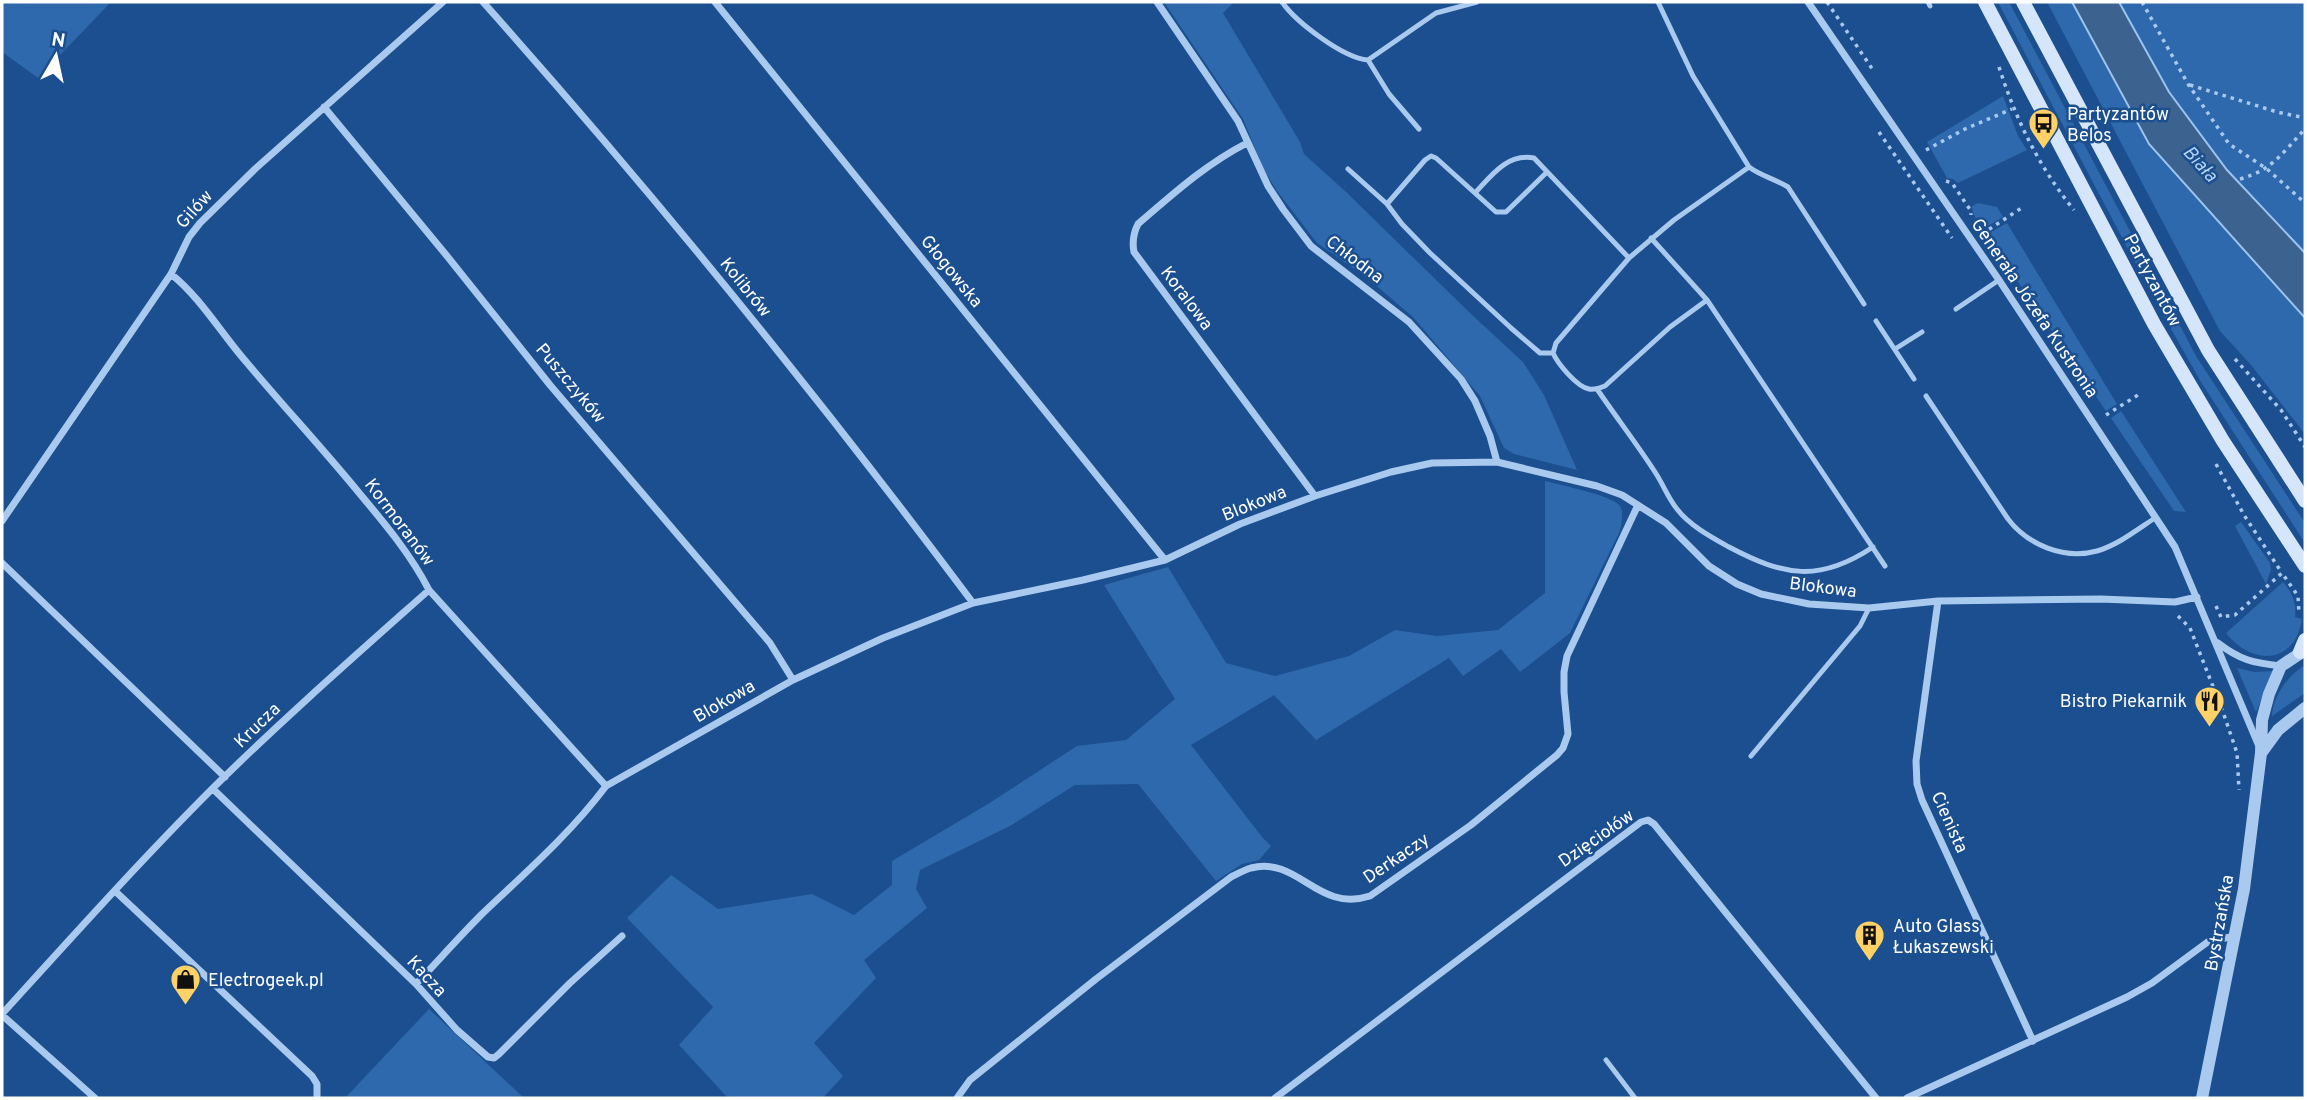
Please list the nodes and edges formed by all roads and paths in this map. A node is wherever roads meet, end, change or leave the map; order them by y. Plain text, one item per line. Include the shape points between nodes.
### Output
1 (443, 2) edge
2 (483, 2) edge
3 (715, 2) edge
4 (1157, 2) edge
5 (1282, 2) edge
6 (1477, 2) edge
7 (1658, 2) edge
8 (1808, 2) edge
9 (1985, 2) edge
10 (2023, 2) edge
11 (2142, 2) edge
12 (1368, 60) junction
13 (2188, 84) junction
14 (324, 107) junction
15 (2012, 109) dead end
16 (2305, 118) edge
17 (1419, 129) dead end
18 (2305, 129) edge
19 (1878, 130) dead end
20 (1247, 143) junction
21 (1926, 150) dead end
22 (1749, 167) junction
23 (1348, 169) dead end
24 (2267, 169) junction
25 (1547, 172) junction
26 (2240, 179) dead end
27 (1475, 192) junction
28 (2305, 203) edge
29 (1387, 204) junction
30 (2023, 207) dead end
31 (1982, 234) dead end
32 (1651, 238) junction
33 (1956, 244) dead end
34 (1629, 258) junction
35 (172, 274) junction
36 (1998, 280) junction
37 (1707, 300) junction
38 (1864, 304) dead end
39 (1956, 309) dead end
40 (1876, 321) dead end
41 (1922, 332) dead end
42 (1895, 349) junction
43 (1553, 354) junction
44 (2232, 356) dead end
45 (1914, 379) dead end
46 (1597, 389) junction
47 (2137, 395) dead end
48 (1926, 396) dead end
49 (2106, 415) dead end
50 (2305, 447) edge
51 (1497, 462) junction
52 (1315, 496) junction
53 (2305, 501) edge
54 (1638, 505) junction
55 (2155, 518) junction
56 (2, 521) edge
57 (1873, 547) junction
58 (1165, 560) junction
59 (2, 563) edge
60 (1885, 566) dead end
61 (2305, 566) edge
62 (429, 590) junction
63 (2197, 597) junction
64 (1938, 601) junction
65 (2175, 602) junction
66 (972, 603) junction
67 (1869, 608) junction
68 (2299, 614) dead end
69 (2221, 617) dead end
70 (2216, 642) junction
71 (2304, 647) edge
72 (2281, 666) junction
73 (793, 680) junction
74 (2305, 708) edge
75 (2261, 752) junction
76 (1751, 756) dead end
77 (225, 777) junction
78 (606, 786) junction
79 (213, 789) junction
80 (2239, 794) dead end
81 (115, 891) junction
82 (622, 936) dead end
83 (2236, 936) junction
84 (416, 984) junction
85 (2, 1014) edge
86 (2033, 1041) junction
87 (1606, 1060) dead end
88 (95, 1098) edge
89 (317, 1098) edge
90 (957, 1098) edge
91 (1275, 1098) edge
92 (1636, 1098) edge
93 (1876, 1098) edge
94 (1907, 1098) edge
95 (2202, 1098) edge

1 - 14 street, Gilów
2 - 66 street, Kolibrów via 734,296
3 - 58 street, Głogowska
4 - 20 street, Chłodna via 1238,121
5 - 12 lane via 1290,14 1342,51
6 - 12 lane via 1436,13
7 - 22 lane via 1693,76
8 - 36 street, Generała Józefa Kustronia
9 - 61 main road, Partyzantów via 2154,324
10 - 53 main road, Partyzantów via 2208,350
11 - 13 path
12 - 17 lane via 1388,94
13 - 16 path
13 - 24 path via 2229,144
14 - 35 street, Gilów via 200,223
14 - 73 street, Puszczyków via 550,385 770,643
15 - 21 path
18 - 24 path
19 - 33 path
20 - 51 street, Chłodna via 1268,186 1311,246 1409,321 1461,379 1490,436
20 - 52 street, Koralowa via 1178,189 1138,224 1132,245
22 - 32 lane
22 - 38 lane via 1788,187
23 - 29 lane
24 - 26 path
24 - 28 path
25 - 27 lane via 1534,158 1520,157 1499,167
25 - 27 lane via 1506,212 1496,212
25 - 34 lane
27 - 29 lane via 1431,156
29 - 43 lane via 1402,225 1511,328 1540,353
30 - 31 path
32 - 34 lane
32 - 37 lane
34 - 43 lane via 1556,343
35 - 56 street, Gilów
35 - 62 street, Kormoranów via 389,529
36 - 39 lane
36 - 55 street, Generała Józefa Kustronia
37 - 46 lane
37 - 57 lane
40 - 42 lane
41 - 42 lane
42 - 45 lane
43 - 46 lane via 1583,387
44 - 50 path via 2281,410
46 - 57 lane via 1677,510 1716,539 1761,563 1791,571 1849,563
47 - 49 path
48 - 55 lane via 2008,519 2030,541 2063,552 2098,551
51 - 52 street, Blokowa via 1432,463
51 - 54 street, Blokowa via 1597,486
52 - 58 street, Blokowa via 1240,524
54 - 67 street, Blokowa via 1737,584 1809,604
54 - 90 street, Derkaczy via 1567,656 1568,734 1557,755 1471,825 1370,896 1342,900 1324,895 1294,875 1265,867 1231,877 970,1080
55 - 63 street, Generała Józefa Kustronia via 2175,547
57 - 60 lane
58 - 66 street, Blokowa
59 - 77 street
62 - 77 street, Krucza
62 - 78 street, Kormoranów
63 - 65 street, Blokowa
63 - 70 street, Generała Józefa Kustronia
64 - 65 street, Blokowa
64 - 67 street, Blokowa
64 - 86 street, Cienista via 1916,761 1917,784
65 - 80 path via 2177,615 2190,628 2237,753
66 - 73 street, Blokowa
67 - 76 lane via 1860,626
68 - 69 path via 2298,596 2282,573 2235,615
70 - 72 street via 2244,660
70 - 75 street, Generała Józefa Kustronia
71 - 72 street
72 - 75 street, Bystrzańska via 2262,720
73 - 78 street, Blokowa
74 - 75 street via 2278,730
75 - 83 street, Bystrzańska
77 - 79 street, Krucza
78 - 84 street, Blokowa
79 - 81 street, Krucza
79 - 84 street, Kacza
81 - 85 street, Krucza
81 - 89 street via 312,1076
82 - 84 street, Kacza via 494,1058 457,1030
83 - 86 street via 2209,941 2152,983
83 - 95 street, Bystrzańska
85 - 88 street
86 - 94 street
87 - 92 lane
91 - 93 street, Dzięciołów via 1648,820

